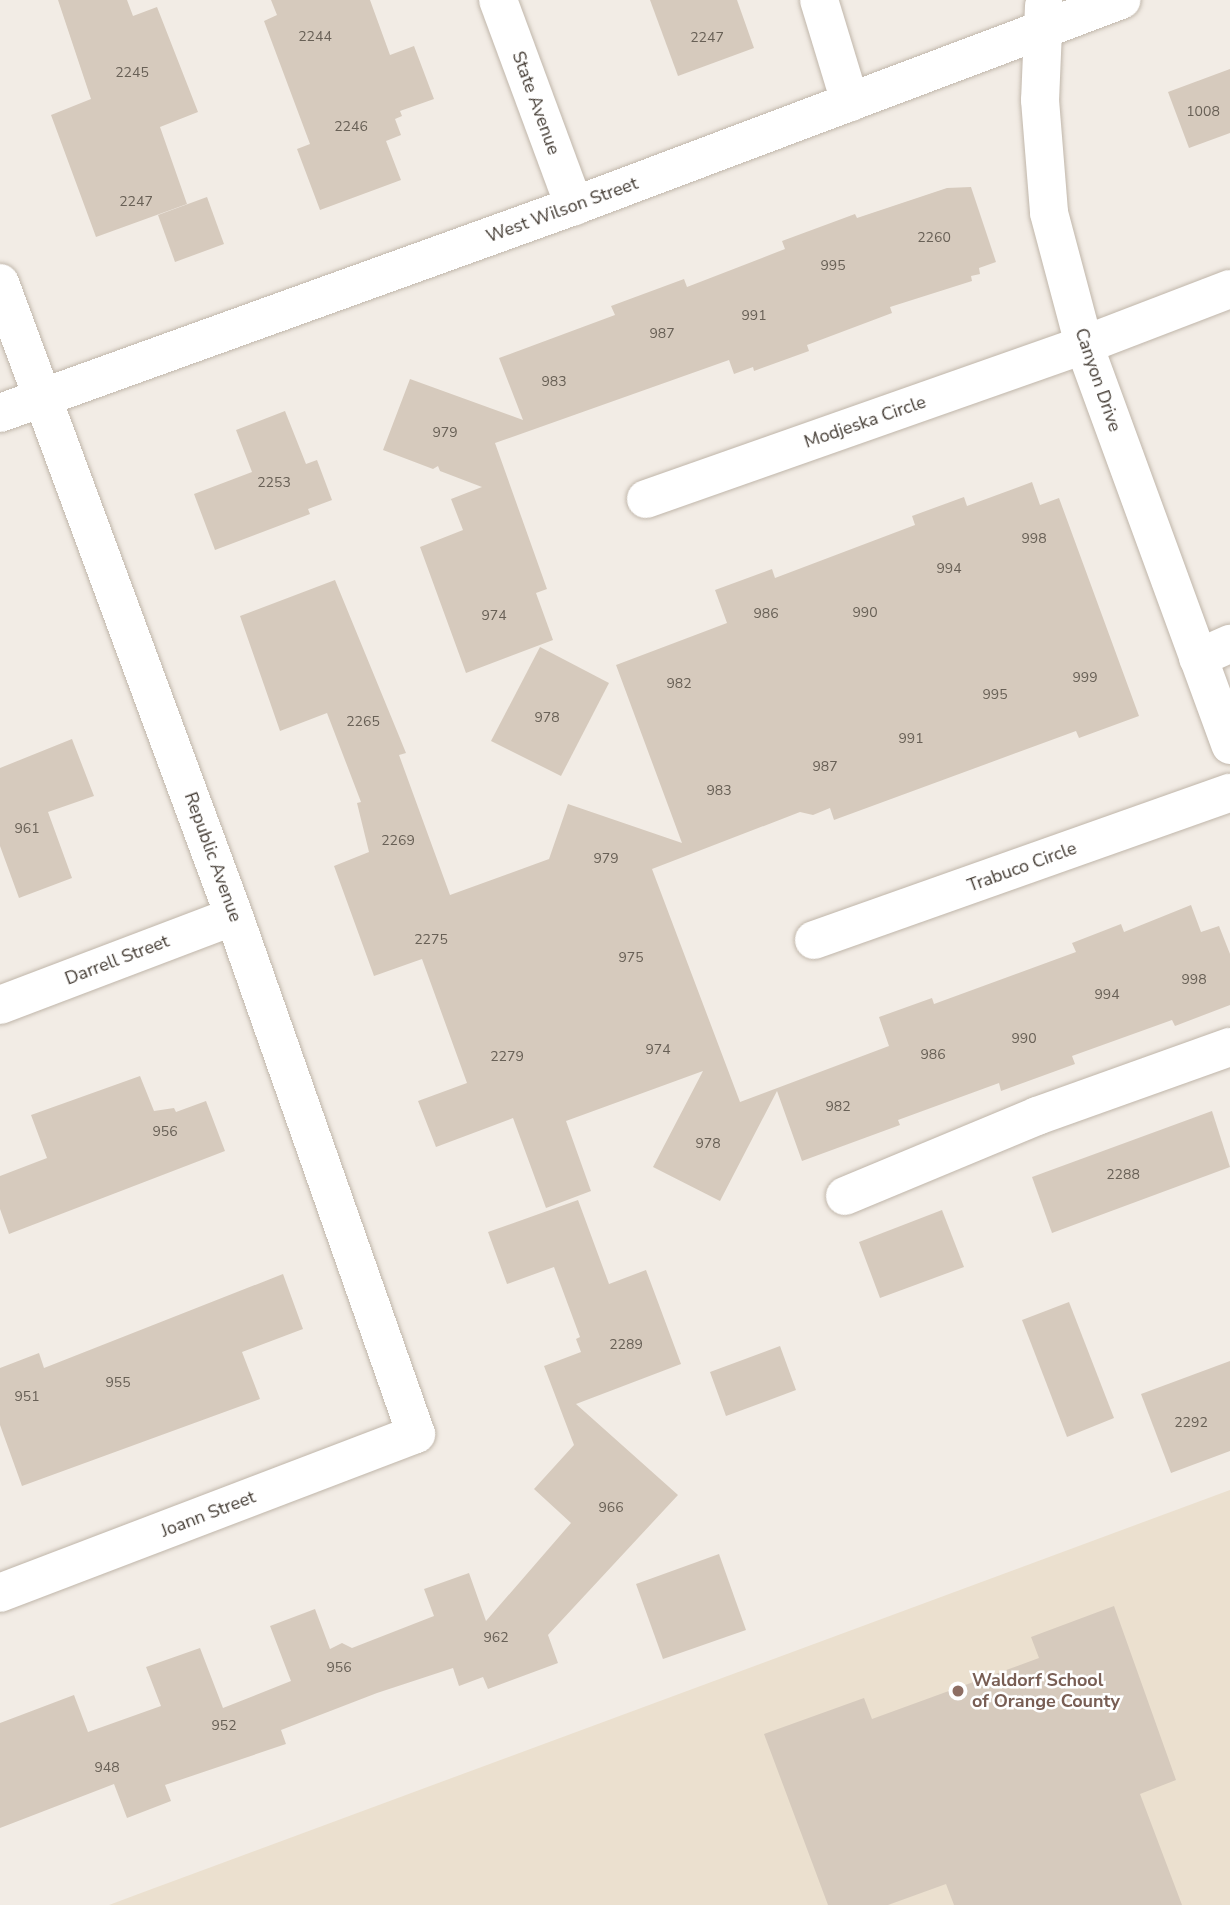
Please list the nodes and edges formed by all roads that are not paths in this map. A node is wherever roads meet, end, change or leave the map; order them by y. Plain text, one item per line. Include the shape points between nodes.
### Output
1 (498, 0) edge
2 (819, 0) edge
3 (1121, 0) edge
4 (1043, 15) edge
5 (850, 102) junction
6 (574, 206) junction
7 (0, 283) edge
8 (1230, 289) edge
9 (1084, 345) junction
10 (43, 396) junction
11 (0, 413) edge
12 (646, 499) dead end
13 (1214, 651) edge
14 (1230, 745) edge
15 (1230, 793) edge
16 (234, 916) junction
17 (814, 940) dead end
18 (0, 1005) edge
19 (1230, 1047) edge
20 (845, 1196) dead end
21 (416, 1434) joint
22 (0, 1593) edge

1 - 6 street, State Avenue
2 - 5 street
3 - 4 street, West Wilson Street
4 - 5 street, West Wilson Street
4 - 9 street, Canyon Drive via 1040,100 1049,213
5 - 6 street, West Wilson Street
6 - 10 street, West Wilson Street
7 - 10 street, Republic Avenue
8 - 9 street, Modjeska Circle
9 - 12 street, Modjeska Circle
9 - 13 street, Canyon Drive
10 - 11 street, West Wilson Street
10 - 16 street, Republic Avenue
13 - 14 street, Canyon Drive
15 - 17 street, Trabuco Circle
16 - 18 street, Darrell Street
16 - 21 street, Republic Avenue
19 - 20 street via 1037,1116
21 - 22 street, Joann Street

